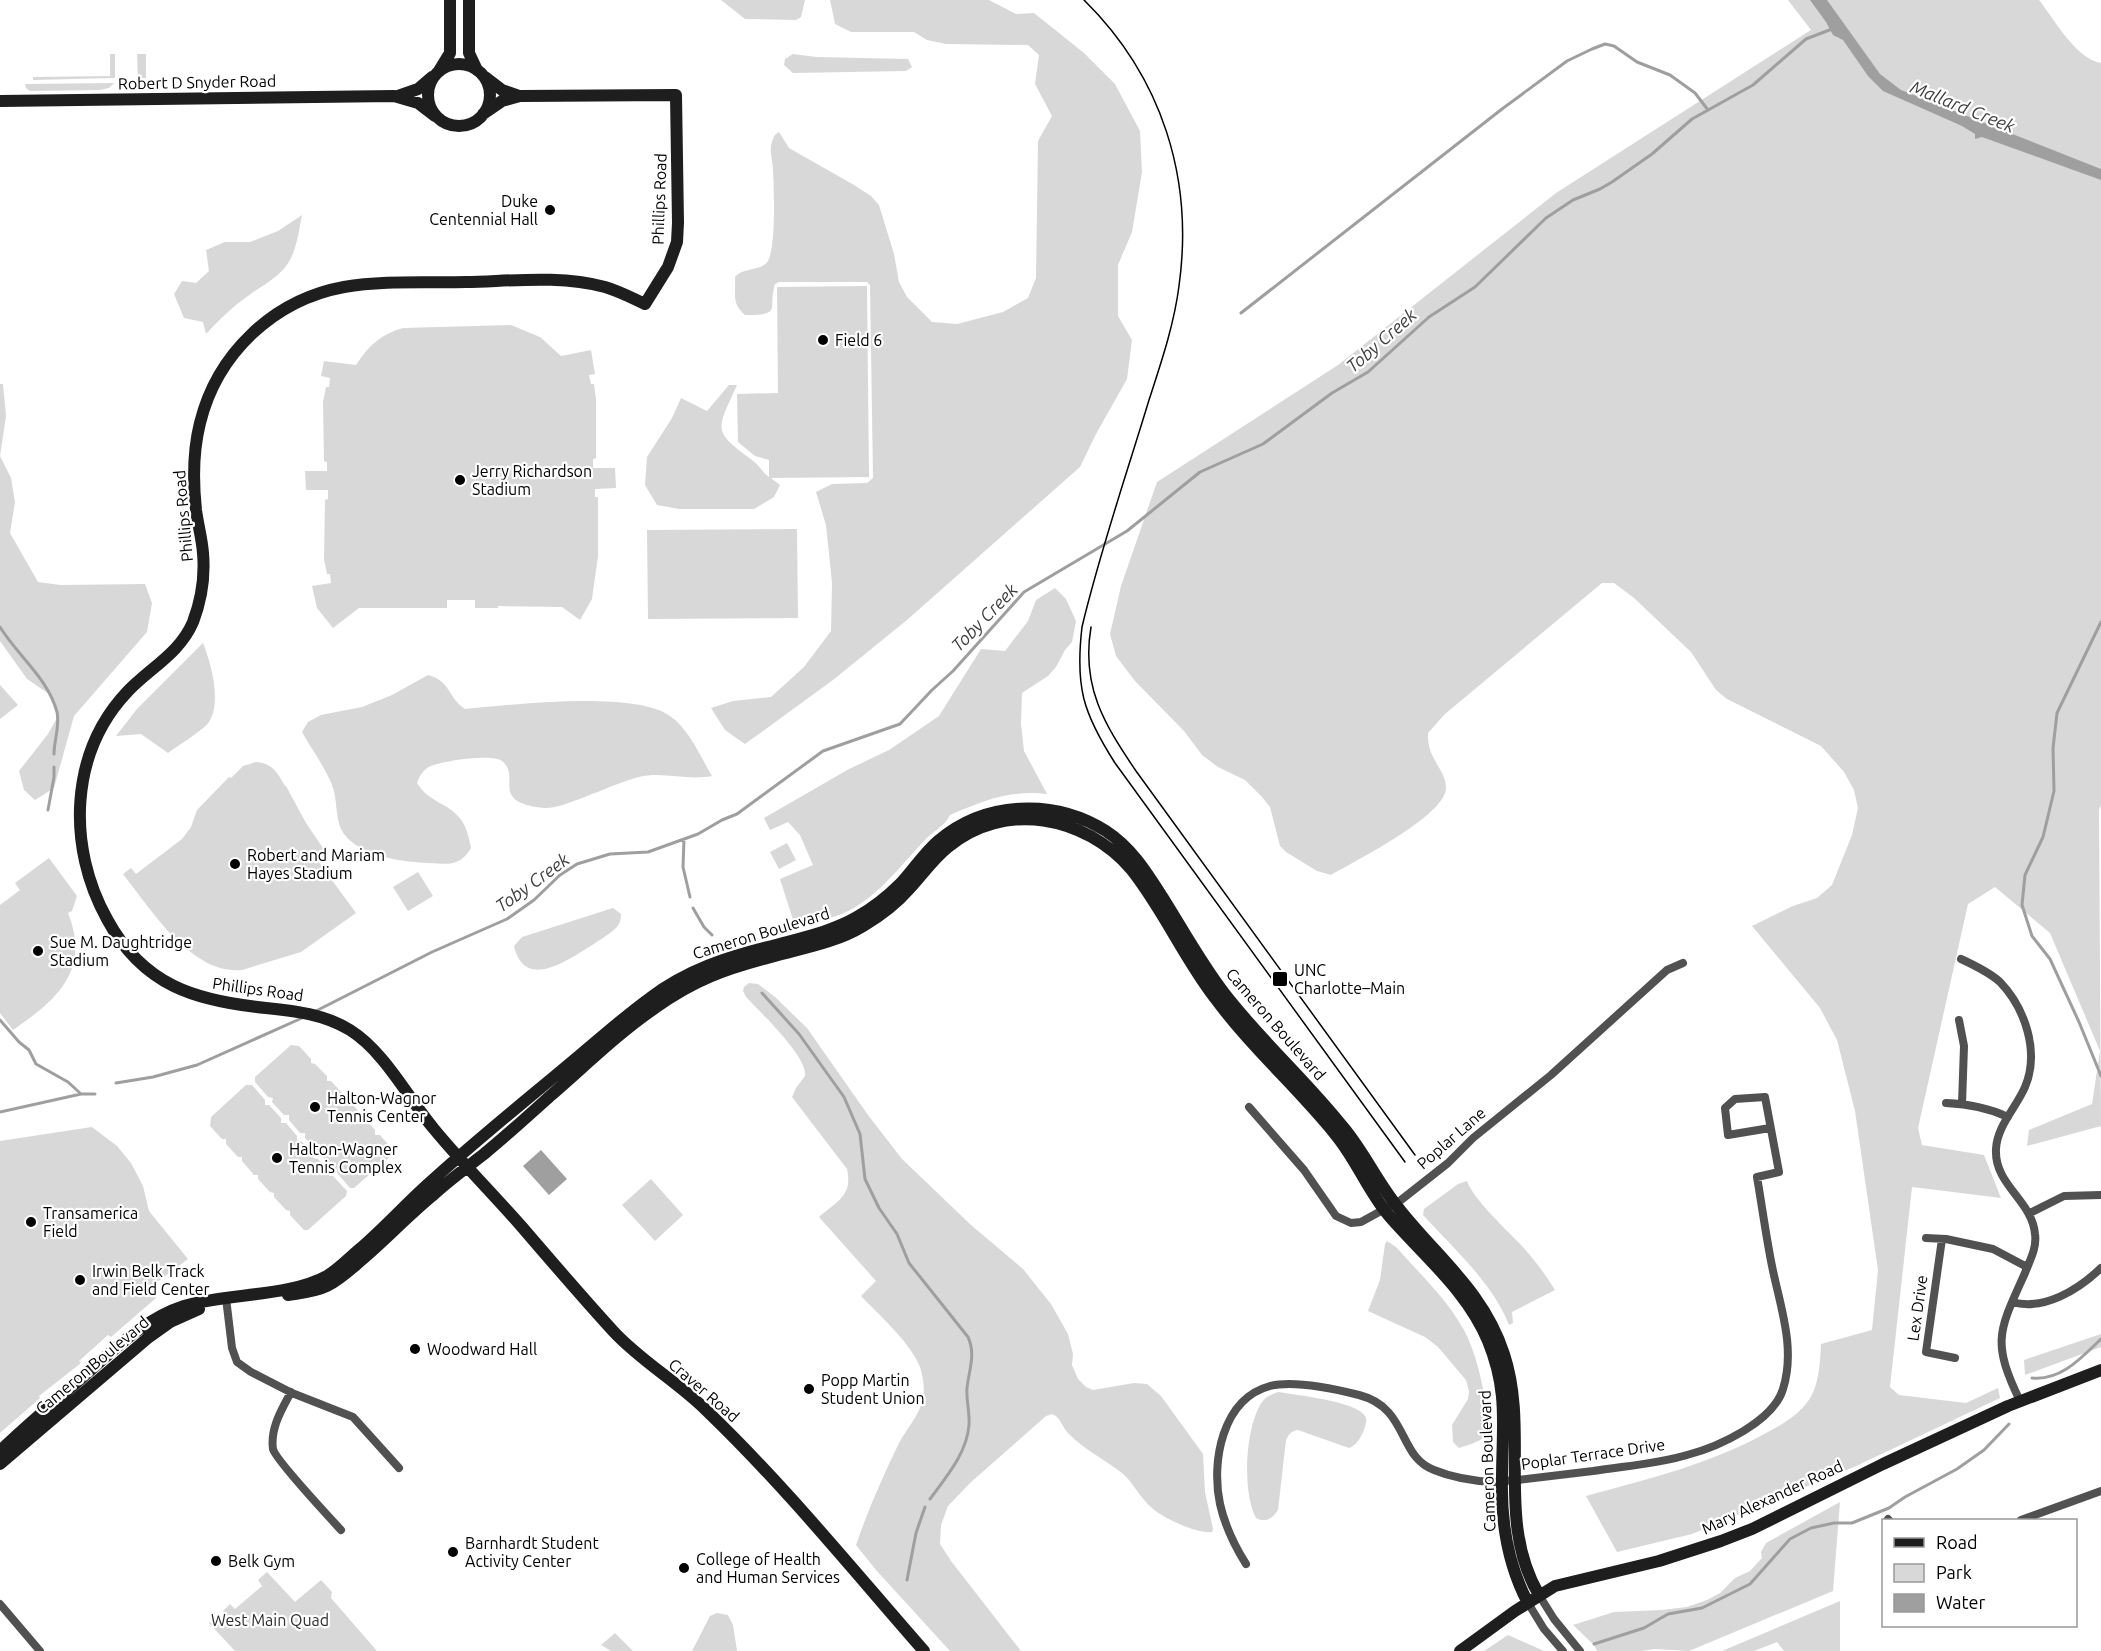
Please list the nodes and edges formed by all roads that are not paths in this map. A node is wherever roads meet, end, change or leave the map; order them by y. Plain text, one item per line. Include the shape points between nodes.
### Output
1 (450, 0) edge
2 (469, 0) edge
3 (480, 73) junction
4 (436, 74) junction
5 (394, 96) junction
6 (520, 96) junction
7 (0, 101) edge
8 (483, 114) junction
9 (435, 116) junction
10 (1961, 959) dead end
11 (1683, 963) dead end
12 (1210, 982) junction
13 (1959, 1020) dead end
14 (1946, 1103) dead end
15 (1962, 1104) junction
16 (1249, 1107) dead end
17 (2008, 1117) junction
18 (1770, 1128) junction
19 (459, 1157) junction
20 (467, 1167) junction
21 (2101, 1195) edge
22 (1389, 1206) junction
23 (2030, 1213) junction
24 (1926, 1238) dead end
25 (1942, 1239) junction
26 (2027, 1267) junction
27 (2101, 1268) edge
28 (226, 1301) junction
29 (2012, 1302) junction
30 (1955, 1358) dead end
31 (2101, 1370) edge
32 (291, 1392) junction
33 (2020, 1401) junction
34 (0, 1450) edge
35 (0, 1464) edge
36 (399, 1468) dead end
37 (1508, 1481) junction
38 (2101, 1491) edge
39 (2027, 1519) edge
40 (341, 1530) dead end
41 (1245, 1564) dead end
42 (1539, 1595) junction
43 (1528, 1603) junction
44 (0, 1604) edge
45 (40, 1651) edge
46 (924, 1651) edge
47 (1460, 1651) edge
48 (1563, 1651) edge
49 (1580, 1651) edge

1 - 4 street via 450,53
2 - 3 street via 469,53
3 - 4 street via 458,64
3 - 6 street via 502,90
3 - 8 street via 489,92
4 - 5 street, Robert D Snyder Road via 418,88
4 - 9 street via 428,96
5 - 7 street, Robert D Snyder Road
5 - 9 street, Robert D Snyder Road via 418,103
6 - 8 street via 502,100
6 - 19 street, Phillips Road via 676,94 677,242 668,267 645,304 605,287 565,281 380,284 321,293 273,316 257,329 229,360 209,394 198,431 195,505 204,575 197,609 180,644 129,690 104,724 93,745 80,796 79,823 85,859 101,907 138,960 159,977 199,997 312,1014 348,1029 376,1052
8 - 9 street via 462,126 447,124
10 - 17 street via 2000,982 2014,1001 2028,1033 2028,1076
11 - 22 street, Poplar Lane via 1667,970 1534,1090 1448,1163
12 - 19 street, Cameron Boulevard via 1142,865 1114,837 1091,823 1058,811 999,811 944,836 895,889 853,919 686,974 624,1019
12 - 20 street, Cameron Boulevard via 1138,879 1107,845 1060,822 996,822 949,846 901,898 862,927 829,941 708,976 669,998
12 - 22 street, Cameron Boulevard via 1223,1009 1258,1039
13 - 15 street via 1964,1046
14 - 15 street
15 - 17 street
16 - 22 street, Poplar Lane via 1297,1161 1340,1219 1355,1224
17 - 23 street via 1997,1142 1996,1162 2006,1183
18 - 18 street, Poplar Terrace Drive via 1765,1097 1735,1099 1725,1108 1728,1135
18 - 37 street, Poplar Terrace Drive via 1779,1172 1757,1177 1789,1347 1787,1372 1778,1399 1749,1427 1686,1456
19 - 20 street, Craver Road
19 - 28 street, Cameron Boulevard via 327,1276
20 - 28 street, Cameron Boulevard via 332,1283 305,1293
20 - 46 street, Craver Road via 627,1346 696,1401 755,1459
21 - 23 street via 2064,1196
22 - 37 street, Cameron Boulevard via 1472,1311 1487,1339 1498,1368 1503,1399
23 - 26 street via 2036,1241
24 - 25 street
25 - 26 street via 1993,1249
25 - 30 street, Lex Drive via 1926,1352
26 - 29 street
27 - 29 street via 2075,1289 2047,1301 2034,1305
28 - 32 street via 236,1360
28 - 34 street, Cameron Boulevard via 180,1308 144,1326
28 - 35 street, Cameron Boulevard via 170,1322 154,1333
29 - 33 street via 2003,1322 2001,1346 2008,1376
31 - 33 street, Mary Alexander Road
32 - 36 street via 354,1417
32 - 40 street via 276,1423 274,1452
33 - 42 street, Mary Alexander Road via 1721,1541 1659,1561 1558,1585
37 - 41 street, Poplar Terrace Drive via 1450,1475 1428,1467 1411,1451 1392,1416 1367,1397 1301,1385 1271,1386 1251,1395 1235,1410 1218,1459 1221,1507
37 - 42 street, Cameron Boulevard via 1519,1544
37 - 43 street, Cameron Boulevard via 1507,1543
38 - 39 street
42 - 43 street, Mary Alexander Road
42 - 49 street, Cameron Boulevard
43 - 47 street, Mary Alexander Road
43 - 48 street, Cameron Boulevard
44 - 45 street

